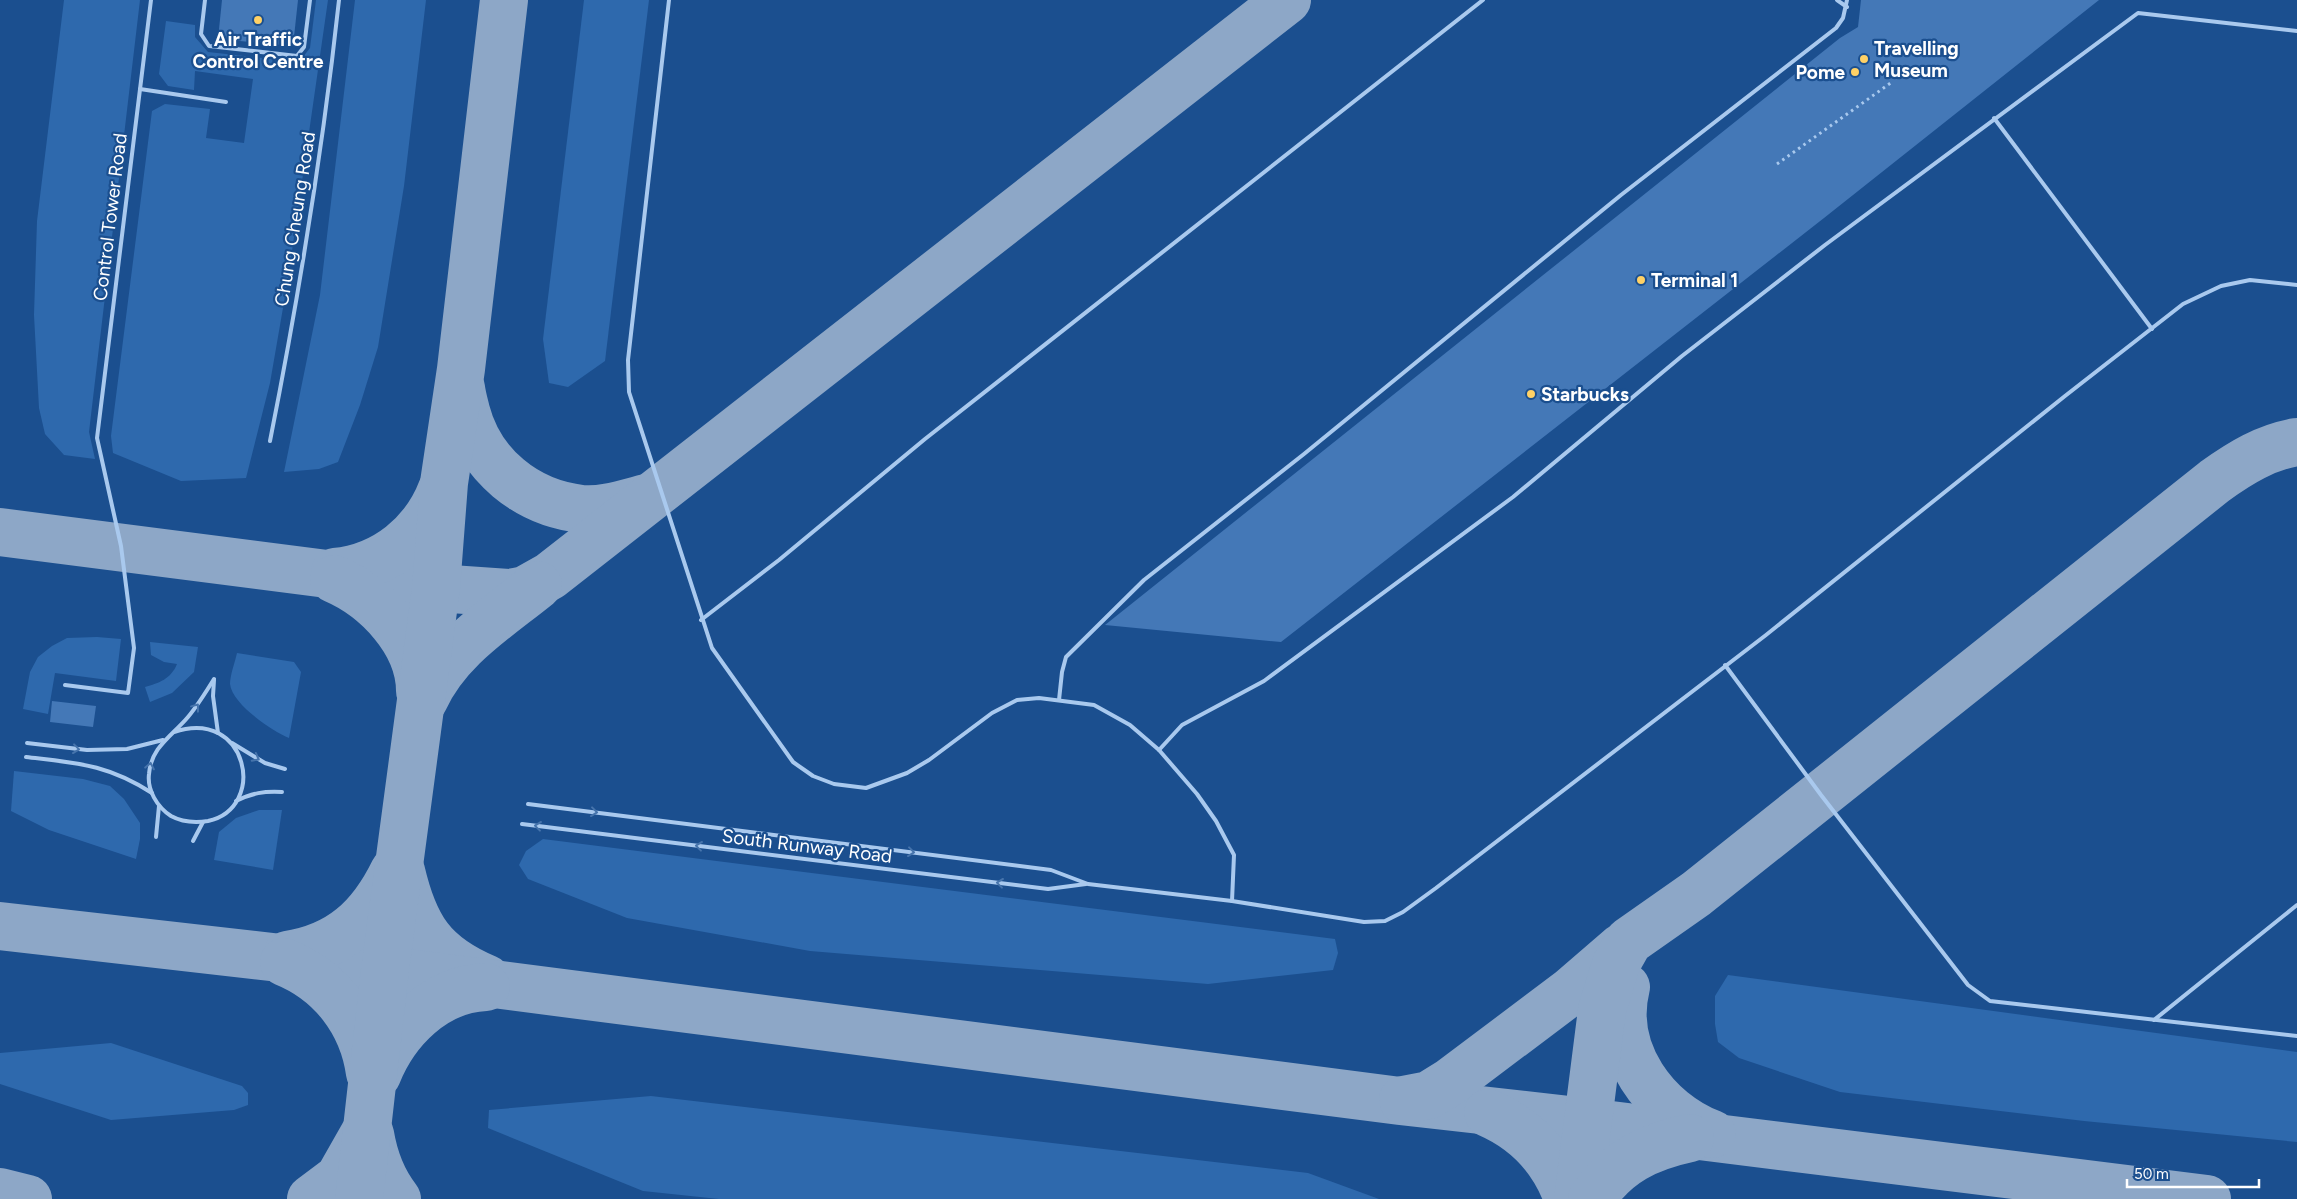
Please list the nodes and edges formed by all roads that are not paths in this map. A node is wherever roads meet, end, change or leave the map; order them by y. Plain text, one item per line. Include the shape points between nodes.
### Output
1 (151, 0) edge
2 (205, 0) edge
3 (310, 0) edge
4 (339, 0) edge
5 (669, 0) edge
6 (1483, 0) edge
7 (1837, 0) edge
8 (1847, 0) edge
9 (1846, 7) junction
10 (2297, 31) edge
11 (140, 89) junction
12 (226, 102) dead end
13 (1994, 118) junction
14 (2297, 285) edge
15 (2152, 329) junction
16 (270, 441) dead end
17 (701, 620) junction
18 (1725, 666) junction
19 (64, 685) dead end
20 (1059, 700) junction
21 (174, 732) junction
22 (218, 732) junction
23 (163, 740) junction
24 (231, 742) junction
25 (27, 743) dead end
26 (1159, 750) junction
27 (26, 757) dead end
28 (285, 769) dead end
29 (282, 792) dead end
30 (152, 793) junction
31 (236, 801) junction
32 (528, 804) dead end
33 (159, 806) junction
34 (202, 822) junction
35 (522, 824) dead end
36 (156, 837) dead end
37 (193, 841) dead end
38 (1088, 884) junction
39 (1232, 901) junction
40 (2297, 905) edge
41 (2154, 1020) junction
42 (2297, 1036) edge

1 - 11 lane, Control Tower Road
2 - 3 lane via 201,34 209,46 297,56 304,47
4 - 16 lane, Chung Cheung Road via 328,102
5 - 17 lane via 628,360 629,392
6 - 17 lane
7 - 9 lane
8 - 9 lane
9 - 20 lane via 1836,28 1621,195 1144,580 1066,658
10 - 13 lane via 2138,13
11 - 12 lane
11 - 19 lane, Control Tower Road via 97,438 121,546 134,648 128,693
13 - 15 lane
13 - 26 lane via 1682,356 1513,496 1264,681 1182,725
14 - 15 lane, South Runway Road via 2250,280 2221,286 2184,304
15 - 18 lane, South Runway Road
17 - 20 lane via 712,648 793,762 813,776 834,784 866,788 887,781 929,760 1005,704 1039,698
18 - 39 lane, South Runway Road via 1436,888 1385,921 1364,922
18 - 41 lane via 1968,985 1990,1001
20 - 26 lane via 1094,705 1112,714 1130,724
21 - 22 lane via 188,728
21 -> 22 lane via 204,697 214,679
21 - 23 lane
22 - 24 lane
25 -> 23 lane via 97,750 127,749
30 -> 23 lane via 149,765
24 -> 28 lane via 265,763
24 - 31 lane via 244,771
26 - 39 lane via 1197,794 1234,855
27 - 30 lane via 112,771
29 - 31 lane via 249,794
30 - 33 lane
31 - 34 lane via 226,812
32 -> 38 lane, South Runway Road via 1051,870
33 - 34 lane via 184,821
33 - 36 lane
34 - 37 lane
38 -> 35 lane, South Runway Road via 1048,889
38 - 39 lane, South Runway Road
40 - 41 lane
41 - 42 lane

